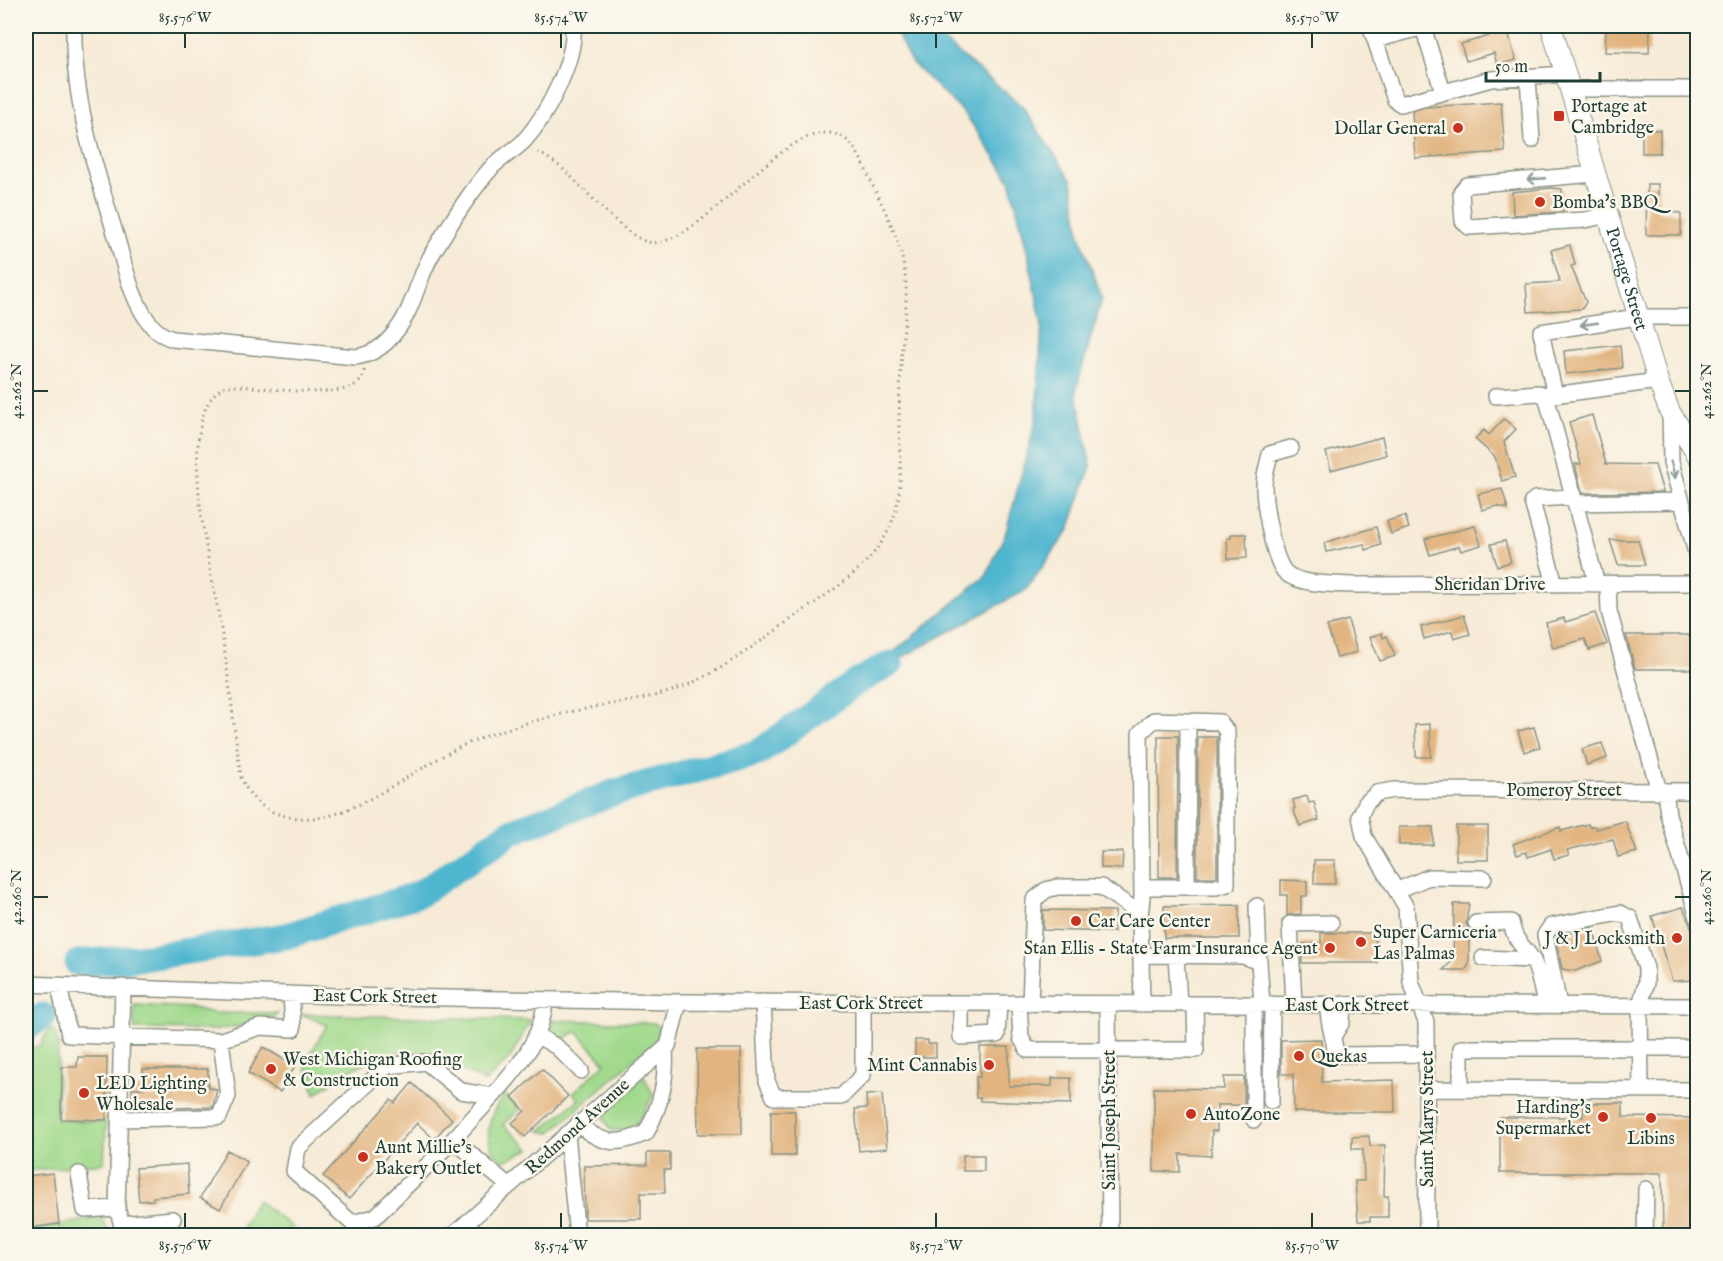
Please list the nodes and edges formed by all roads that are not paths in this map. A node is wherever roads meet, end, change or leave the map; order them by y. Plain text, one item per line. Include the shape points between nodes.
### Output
1 (74, 26) edge
2 (573, 26) edge
3 (1425, 26) edge
4 (1551, 26) edge
5 (1373, 33) edge
6 (1528, 77) junction
7 (1568, 82) junction
8 (1698, 89) edge
9 (1443, 92) junction
10 (1532, 140) dead end
11 (1595, 174) junction
12 (1607, 216) junction
13 (1637, 317) junction
14 (1698, 317) edge
15 (1658, 381) junction
16 (1550, 395) junction
17 (1496, 396) dead end
18 (1670, 412) junction
19 (1291, 448) dead end
20 (1697, 453) edge
21 (1574, 500) junction
22 (1682, 501) junction
23 (1698, 560) edge
24 (1698, 583) edge
25 (1555, 584) junction
26 (1603, 584) junction
27 (1188, 721) junction
28 (1662, 791) junction
29 (1698, 791) edge
30 (1484, 878) dead end
31 (1142, 887) junction
32 (1187, 887) junction
33 (1398, 890) junction
34 (1695, 897) edge
35 (1257, 906) dead end
36 (1140, 918) junction
37 (1698, 918) edge
38 (1331, 922) dead end
39 (1476, 922) dead end
40 (1141, 955) junction
41 (1176, 955) junction
42 (1483, 958) dead end
43 (1533, 960) junction
44 (1258, 962) junction
45 (26, 984) edge
46 (59, 985) junction
47 (123, 987) junction
48 (291, 994) junction
49 (545, 1000) junction
50 (679, 1002) junction
51 (763, 1002) junction
52 (863, 1003) junction
53 (961, 1004) junction
54 (999, 1004) junction
55 (1025, 1004) junction
56 (1108, 1004) junction
57 (1142, 1004) junction
58 (1179, 1004) junction
59 (1195, 1004) junction
60 (1263, 1004) junction
61 (1294, 1004) junction
62 (1335, 1004) junction
63 (1418, 1005) junction
64 (1552, 1005) junction
65 (1640, 1006) junction
66 (1698, 1006) edge
67 (998, 1028) junction
68 (1021, 1028) junction
69 (536, 1035) junction
70 (122, 1038) junction
71 (221, 1040) junction
72 (1641, 1048) junction
73 (1698, 1048) edge
74 (665, 1049) junction
75 (1108, 1049) junction
76 (1426, 1054) junction
77 (581, 1071) dead end
78 (1461, 1088) junction
79 (1427, 1089) junction
80 (1641, 1090) junction
81 (1698, 1090) edge
82 (493, 1096) junction
83 (1271, 1101) dead end
84 (119, 1119) junction
85 (1254, 1120) dead end
86 (572, 1129) junction
87 (448, 1144) junction
88 (80, 1174) dead end
89 (509, 1186) junction
90 (1646, 1189) dead end
91 (117, 1208) junction
92 (173, 1219) dead end
93 (123, 1230) edge
94 (452, 1235) edge
95 (577, 1236) edge
96 (1110, 1236) edge
97 (1427, 1236) edge
98 (1645, 1236) edge

1 - 2 street via 75,69 96,169 135,295 151,325 172,339 362,356 378,350 395,334 427,262 463,206 493,166 522,143 565,71
3 - 5 street
3 - 9 street
4 - 7 main road, Portage Street
5 - 9 street via 1395,100 1401,104
6 - 7 street
6 - 9 street via 1491,79
6 - 10 street
7 - 8 street
7 - 11 main road, Portage Street
11 - 12 main road, Portage Street
11 -> 12 street via 1467,185 1461,192 1463,221 1469,227
12 - 13 main road, Portage Street
13 - 14 street
13 - 15 main road, Portage Street
13 -> 16 street via 1541,332
15 - 16 street
15 - 18 main road, Portage Street
16 - 17 street
16 - 21 street
18 - 20 main road, Portage Street
18 -> 22 street via 1671,462
19 - 25 street, Sheridan Drive via 1270,454 1264,485 1279,560 1285,572 1296,579 1358,585
21 - 22 street
21 - 25 street via 1533,500
21 - 26 street
22 - 23 street
24 - 26 street, Sheridan Drive
25 - 26 street, Sheridan Drive
26 - 28 street
27 - 31 street via 1154,720 1140,733
27 - 32 street
27 - 32 street via 1220,722 1227,732 1227,884
28 - 29 street, Pomeroy Street
28 - 33 street, Pomeroy Street via 1377,793 1360,816 1364,836
28 - 34 street
30 - 33 street via 1429,877
31 - 32 street
31 - 36 street
33 - 63 street, Saint Marys Street via 1407,907 1411,982
34 - 37 street
35 - 44 street
36 - 40 street
36 - 55 street via 1101,887 1046,890 1034,900
38 - 61 street via 1290,924
39 - 43 street via 1510,922 1514,939
40 - 41 street
40 - 57 street
41 - 44 street via 1243,956
41 - 58 street
42 - 43 street
43 - 64 street
44 - 60 street
45 - 46 street, East Cork Street
46 - 47 street, East Cork Street
46 - 70 street via 69,1035
47 - 48 street, East Cork Street
47 - 70 street
48 - 49 street, East Cork Street
48 - 71 street via 293,1029 260,1027
49 - 50 street, East Cork Street
49 - 69 street via 544,1021
50 - 51 street, East Cork Street
50 - 74 street
51 - 52 street, East Cork Street
51 - 52 street via 767,1081 774,1097 840,1097 863,1075
52 - 53 street, East Cork Street
53 - 54 street, East Cork Street
53 - 67 street via 961,1037 997,1035
54 - 55 street, East Cork Street
54 - 67 street
55 - 56 street, East Cork Street
55 - 68 street
56 - 57 street, East Cork Street
56 - 75 street, Saint Joseph Street
57 - 58 street, East Cork Street
58 - 59 street, East Cork Street
59 - 60 street, East Cork Street
59 - 75 street via 1196,1050
60 - 61 street, East Cork Street
60 - 83 street
60 - 85 street
61 - 62 street, East Cork Street
62 - 63 street, East Cork Street
62 - 76 street via 1328,1022 1336,1054
63 - 64 street, East Cork Street
63 - 76 street, Saint Marys Street via 1426,1022
64 - 65 street, East Cork Street
64 - 65 street via 1545,935 1551,926 1620,913 1630,918 1646,968
65 - 66 street, East Cork Street
65 - 72 street
67 - 68 street
68 - 75 street via 1021,1038 1028,1050
69 - 77 street via 557,1047
69 - 82 street via 520,1064
70 - 71 street
70 - 84 street
71 - 84 street via 228,1096 219,1117
72 - 73 street
72 - 78 street via 1461,1048
72 - 80 street
74 - 86 street, Redmond Avenue
74 - 86 street via 661,1099 646,1133 631,1140 607,1143
75 - 96 street, Saint Joseph Street
76 - 79 street, Saint Marys Street
78 - 79 street
78 - 80 street
79 - 97 street, Saint Marys Street
80 - 81 street
82 - 87 street
82 - 87 street via 461,1091 426,1062 387,1066 298,1148 294,1171 352,1223 375,1217
84 - 91 street
86 - 89 street, Redmond Avenue
86 - 95 street
87 - 89 street via 461,1146
88 - 91 street via 85,1210
89 - 94 street, Redmond Avenue
90 - 98 street
91 - 93 street
92 - 93 street

